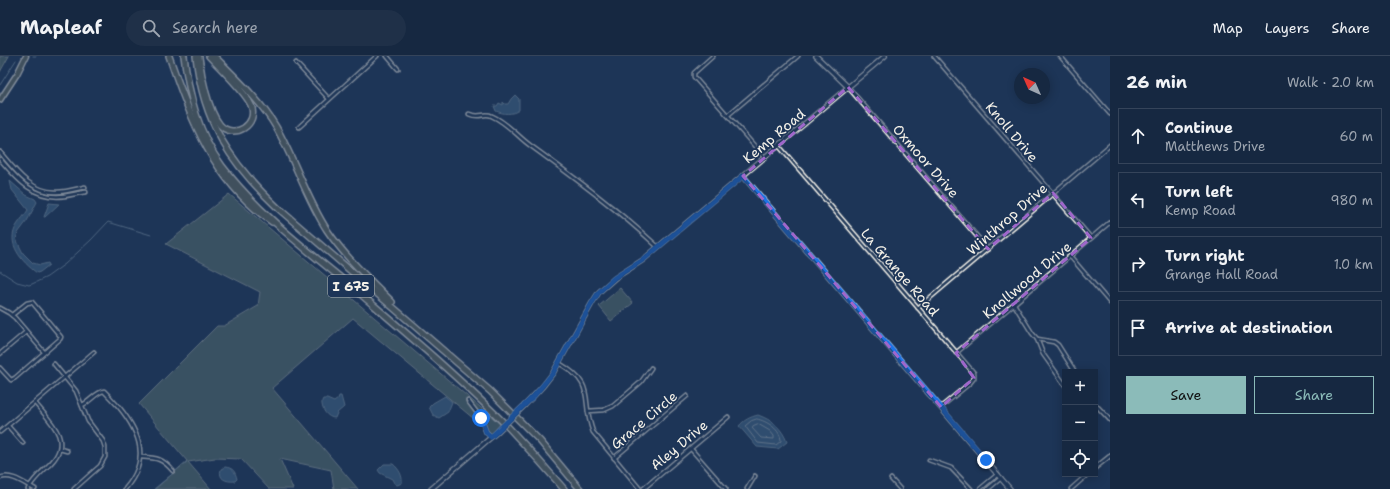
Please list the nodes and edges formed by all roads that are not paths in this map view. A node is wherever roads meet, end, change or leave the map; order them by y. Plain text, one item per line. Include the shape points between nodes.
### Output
1 (26, 56) edge
2 (169, 56) edge
3 (184, 56) edge
4 (196, 56) edge
5 (199, 56) edge
6 (211, 56) edge
7 (377, 56) edge
8 (387, 56) edge
9 (713, 56) edge
10 (798, 56) edge
11 (816, 56) edge
12 (885, 56) edge
13 (934, 56) edge
14 (1060, 56) edge
15 (296, 63) dead end
16 (398, 68) dead end
17 (848, 87) junction
18 (329, 99) junction
19 (0, 100) edge
20 (469, 114) dead end
21 (1110, 114) edge
22 (728, 115) junction
23 (299, 127) dead end
24 (1110, 145) edge
25 (779, 146) junction
26 (0, 152) edge
27 (765, 158) junction
28 (0, 159) edge
29 (743, 176) junction
30 (85, 187) dead end
31 (86, 192) dead end
32 (1052, 193) junction
33 (1110, 222) edge
34 (292, 236) junction
35 (1091, 238) junction
36 (658, 247) junction
37 (988, 249) junction
38 (1070, 256) junction
39 (1110, 296) edge
40 (1107, 299) junction
41 (1110, 303) edge
42 (1014, 304) junction
43 (0, 308) edge
44 (918, 308) junction
45 (12, 315) junction
46 (419, 330) junction
47 (26, 332) junction
48 (1037, 339) junction
49 (44, 352) junction
50 (94, 352) dead end
51 (956, 353) junction
52 (0, 354) edge
53 (559, 363) junction
54 (54, 364) dead end
55 (0, 368) edge
56 (651, 368) dead end
57 (1073, 369) edge
58 (65, 376) junction
59 (1062, 381) edge
60 (687, 396) dead end
61 (468, 401) dead end
62 (35, 403) junction
63 (82, 405) junction
64 (1096, 405) edge
65 (941, 407) junction
66 (588, 411) junction
67 (728, 417) dead end
68 (1110, 420) edge
69 (8, 426) junction
70 (0, 432) edge
71 (491, 437) junction
72 (23, 444) dead end
73 (60, 449) junction
74 (691, 449) junction
75 (67, 451) dead end
76 (1110, 456) edge
77 (140, 457) junction
78 (614, 458) junction
79 (929, 460) dead end
80 (1098, 466) edge
81 (173, 471) dead end
82 (998, 474) junction
83 (755, 476) dead end
84 (1085, 477) edge
85 (0, 478) edge
86 (1001, 478) junction
87 (891, 480) dead end
88 (29, 488) edge
89 (35, 489) edge
90 (74, 489) edge
91 (125, 489) edge
92 (432, 489) edge
93 (564, 489) edge
94 (580, 489) edge
95 (641, 489) edge
96 (726, 489) edge
97 (747, 489) edge
98 (900, 489) edge
99 (971, 489) edge
100 (980, 489) edge
101 (988, 489) edge
102 (1010, 489) edge
103 (1071, 489) edge

1 - 19 main road
2 - 34 highway via 197,130 218,167 252,206
3 - 34 highway, I 675 via 192,102 208,143 222,165 256,204
4 - 46 highway, I 675 via 205,105 227,151 242,171 279,209
5 - 6 highway via 208,98 220,125 226,130 234,131 245,128 251,120 251,106
6 - 46 highway via 252,96 271,119 313,207 333,239
7 - 18 street
8 - 16 street
9 - 22 street via 696,71 694,77
10 - 22 street
11 - 17 main road
12 - 17 main road, Kemp Road
13 - 32 street, Knoll Drive
14 - 21 street
15 - 18 street
17 - 25 main road, Kemp Road
17 - 37 street, Oxmoor Drive
18 - 23 street
20 - 36 street via 478,117 489,115 506,124 526,143 610,206
22 - 27 street
24 - 32 street, Winthrop Drive
25 - 27 main road, Kemp Road
25 - 44 street, La Grange Road
26 - 30 street via 25,180 43,190 59,192
27 - 29 main road, Kemp Road
28 - 31 street via 22,184 46,196
29 - 36 main road, Kemp Road
29 - 65 main road
32 - 35 street, Knoll Drive
32 - 37 street, Winthrop Drive
33 - 35 street, Knollwood Drive
34 - 93 highway, I 675 via 473,393 514,433
35 - 38 street, Knollwood Drive
36 - 53 main road, Kemp Road via 614,278 599,292
37 - 44 street, Winthrop Drive
38 - 40 street
38 - 42 street, Knollwood Drive
39 - 40 street
40 - 41 street
42 - 48 street
42 - 51 street, Knollwood Drive
43 - 45 street
44 - 51 street, La Grange Road
45 - 47 street
45 - 49 street via 32,302 60,334 60,339
46 - 94 highway, I 675 via 490,391 540,441
47 - 49 street
47 - 52 street
48 - 57 street via 1057,344
48 - 59 street via 1043,354
49 - 55 street via 11,380
50 - 58 street
51 - 65 street, La Grange Road via 974,373 974,378
53 - 66 street via 575,373 583,384
53 - 71 main road, Kemp Road, bridge via 543,386
54 - 58 street
56 - 66 street via 641,382 613,406 604,410
58 - 62 street
58 - 63 street via 76,390
60 - 78 street, Grace Circle
61 - 71 street
62 - 69 street
62 - 73 street via 56,430
63 - 77 street via 105,392 133,425 139,442
63 - 90 street via 90,426 104,444 106,454 100,466
64 - 68 street
65 - 82 main road
66 - 78 street via 593,432
67 - 74 street, Aley Drive
69 - 70 street
69 - 72 street
71 - 92 main road, Kemp Road
73 - 75 street
73 - 88 street
74 - 95 street, Aley Drive
74 - 96 street
76 - 80 street
77 - 81 street via 160,459
77 - 91 street via 135,474
78 - 95 street
79 - 99 street via 952,468
82 - 86 main road
82 - 100 street
83 - 97 street
84 - 103 street
85 - 88 street via 10,477
86 - 101 street
86 - 102 main road
87 - 98 street
88 - 89 street

